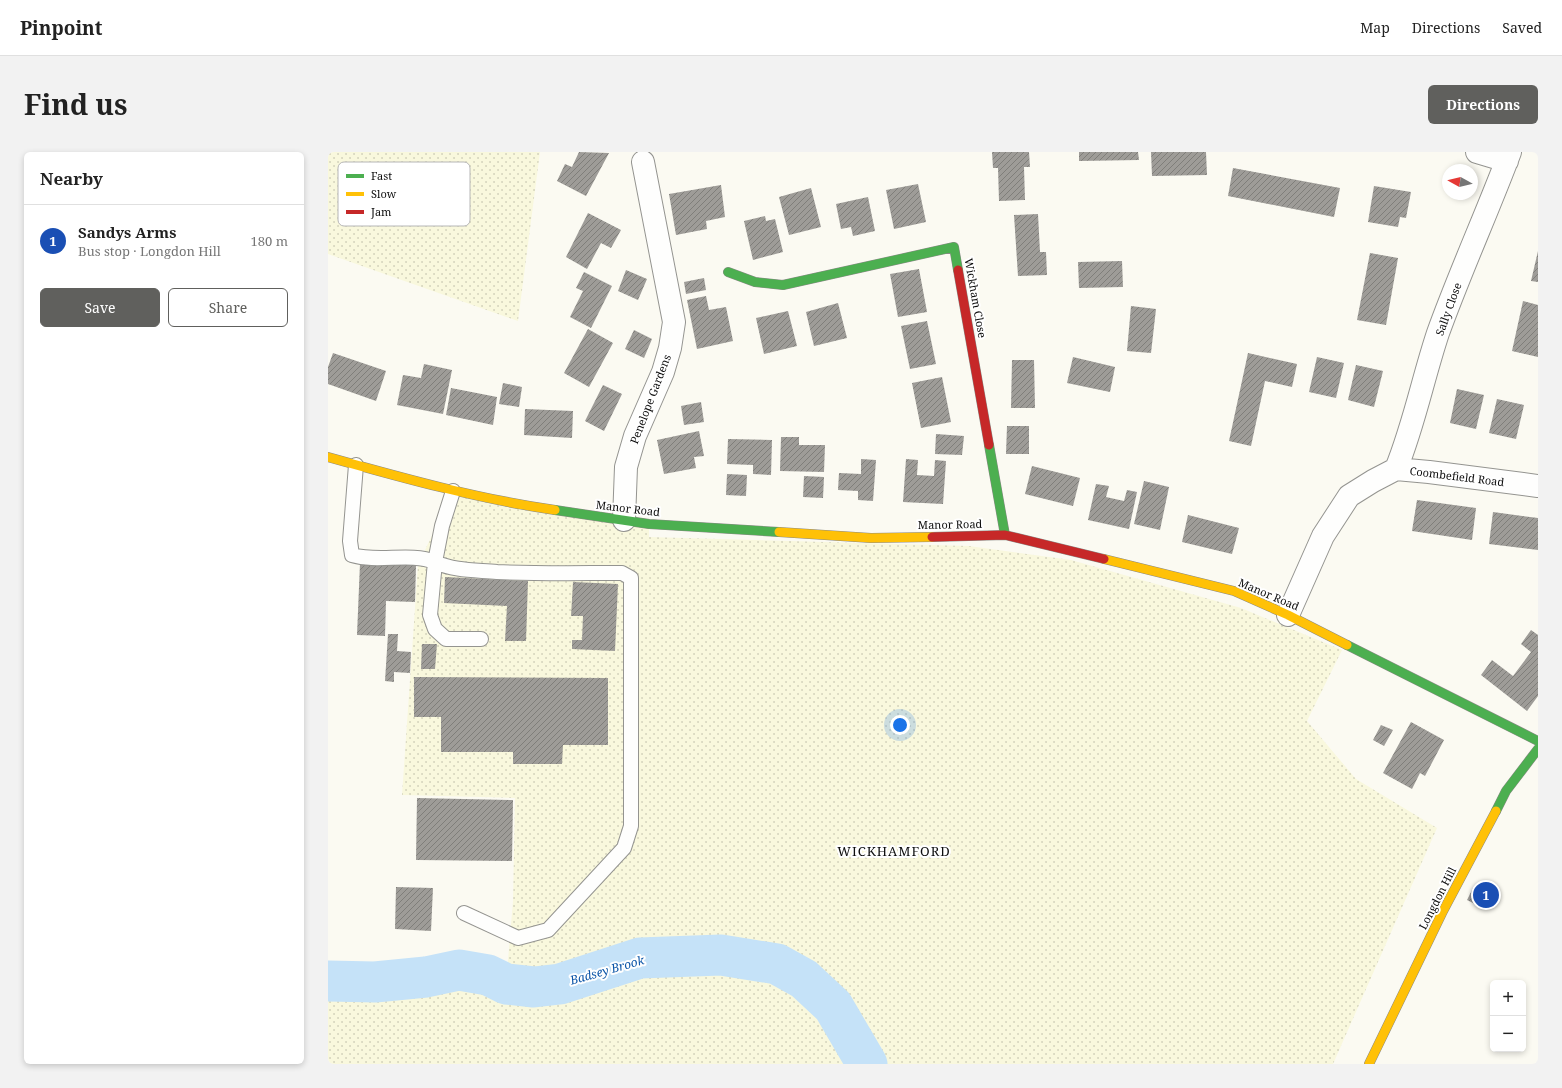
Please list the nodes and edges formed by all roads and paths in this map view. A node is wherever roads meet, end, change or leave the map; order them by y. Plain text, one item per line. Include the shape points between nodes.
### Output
1 (1477, 152) edge
2 (1508, 156) edge
3 (643, 162) dead end
4 (728, 272) dead end
5 (328, 457) edge
6 (356, 465) junction
7 (1396, 470) junction
8 (1538, 486) edge
9 (453, 491) junction
10 (624, 520) junction
11 (1006, 536) junction
12 (435, 562) junction
13 (1288, 615) junction
14 (481, 639) dead end
15 (1538, 741) edge
16 (1538, 750) edge
17 (464, 913) dead end
18 (1369, 1064) edge

1 - 2 street
2 - 7 street, Sally Close via 1438,334 1408,440
3 - 10 street, Penelope Gardens via 674,322 663,372 635,436 626,467
4 - 11 street, Wickham Close via 756,283 783,285 954,247
5 - 6 street, Manor Road
6 - 9 street, Manor Road
6 - 12 lane via 350,541 352,555 366,559 425,558
7 - 8 street, Coombefield Road
7 - 13 street, Coombefield Road via 1349,496 1323,536
9 - 10 street, Manor Road via 507,503
9 - 12 lane via 442,526
10 - 11 street, Manor Road via 649,524 871,538
11 - 13 street, Manor Road via 1234,592
12 - 14 lane via 430,616 435,629 446,638
12 - 17 lane via 447,568 462,570 622,573 631,578 631,826 624,848 548,930 518,938
13 - 15 street, Manor Road
16 - 18 street, Longdon Hill via 1506,791 1442,913

